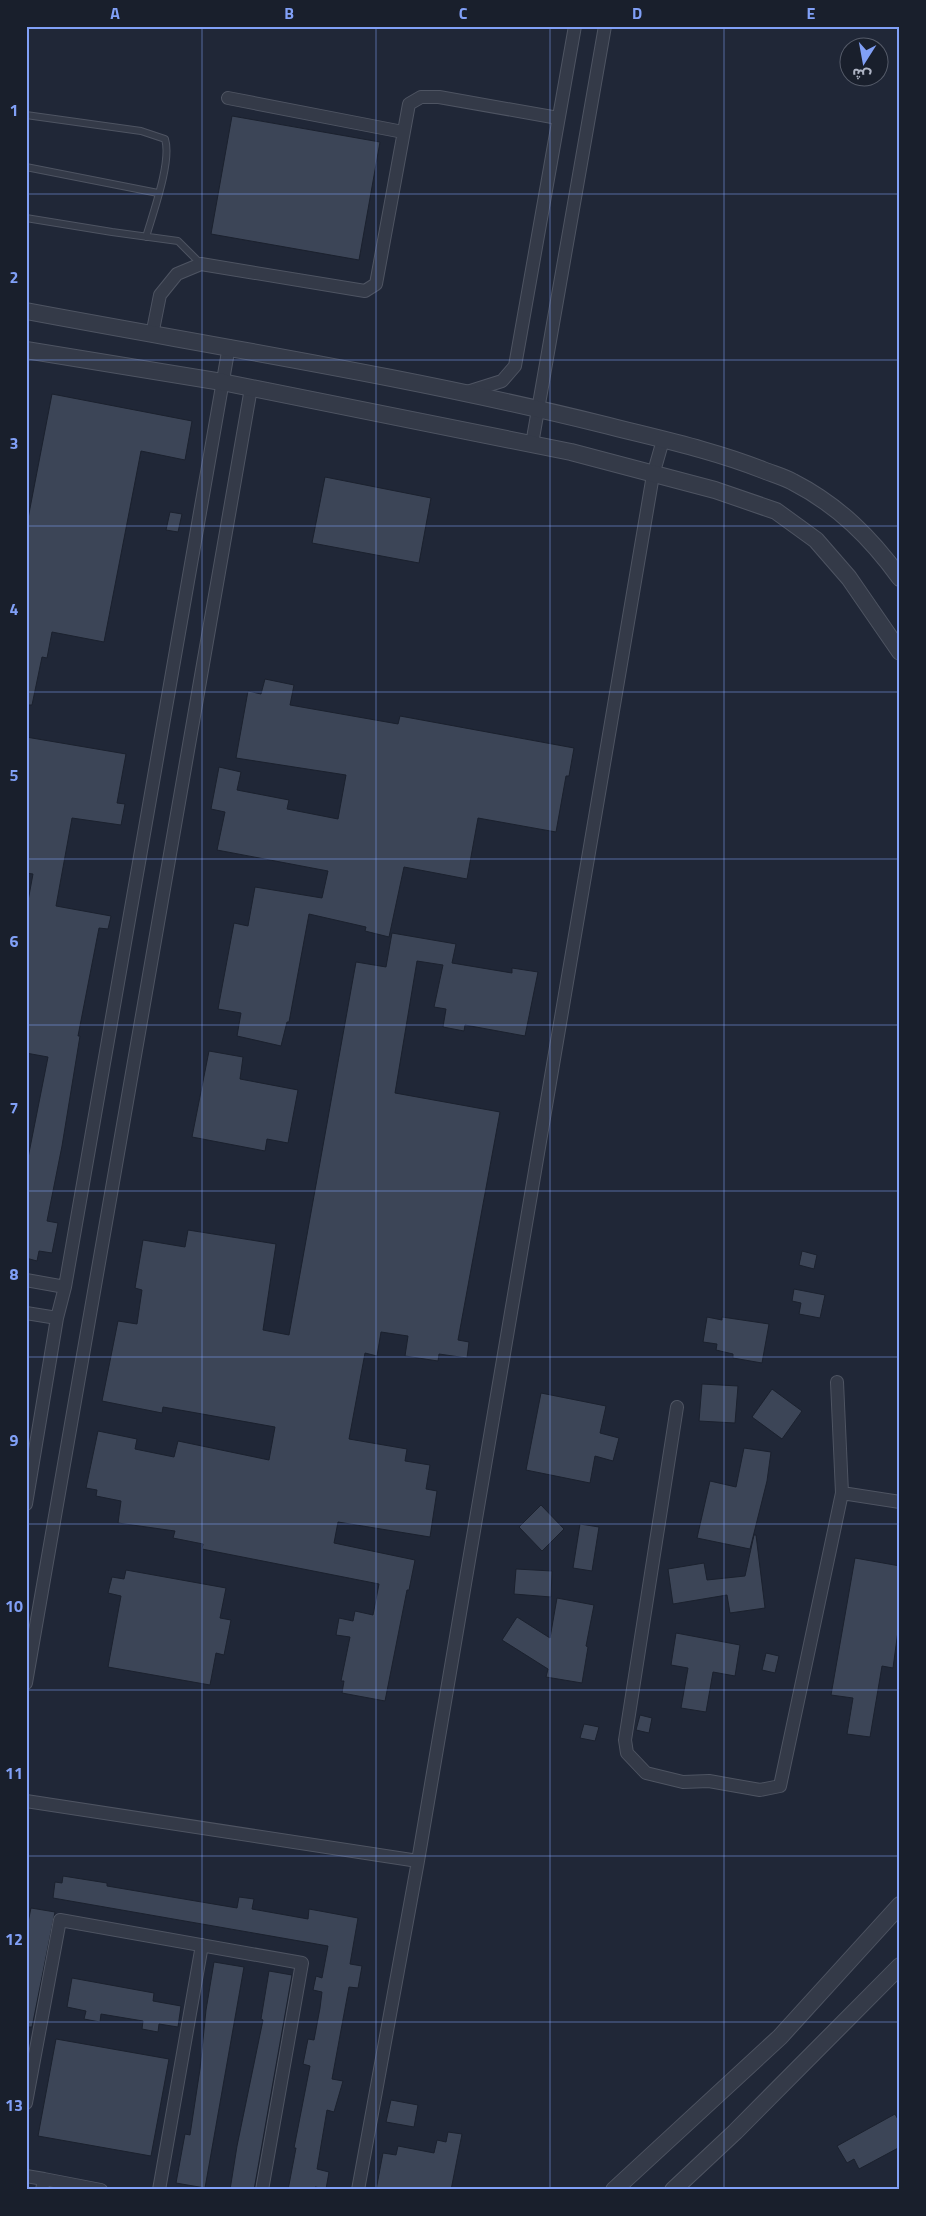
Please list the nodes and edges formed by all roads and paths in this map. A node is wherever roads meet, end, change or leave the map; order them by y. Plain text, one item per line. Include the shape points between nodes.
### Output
1 (575, 26) edge
2 (606, 26) edge
3 (228, 98) dead end
4 (26, 115) edge
5 (558, 118) junction
6 (403, 132) junction
7 (26, 167) edge
8 (158, 193) junction
9 (26, 218) edge
10 (146, 237) junction
11 (201, 264) junction
12 (26, 311) edge
13 (152, 334) junction
14 (229, 346) junction
15 (26, 350) edge
16 (222, 382) junction
17 (251, 388) junction
18 (464, 393) junction
19 (538, 409) junction
20 (663, 440) junction
21 (532, 444) junction
22 (653, 474) junction
23 (900, 578) edge
24 (900, 652) edge
25 (26, 1280) edge
26 (65, 1287) junction
27 (26, 1313) edge
28 (57, 1318) junction
29 (837, 1382) dead end
30 (677, 1407) dead end
31 (842, 1493) junction
32 (900, 1502) edge
33 (26, 1504) edge
34 (26, 1683) edge
35 (26, 1801) edge
36 (418, 1861) junction
37 (900, 1905) edge
38 (202, 1945) junction
39 (900, 1966) edge
40 (26, 2103) edge
41 (26, 2176) edge
42 (43, 2184) edge
43 (101, 2190) edge
44 (159, 2190) edge
45 (262, 2190) edge
46 (358, 2190) edge
47 (614, 2190) edge
48 (673, 2190) edge

1 - 5 street
2 - 19 street
3 - 6 street
4 - 8 lane via 141,131 165,139 168,148
5 - 6 street via 439,97 421,97 409,104
5 - 18 street via 515,366 502,380
6 - 11 street via 376,284 365,291
7 - 8 lane
8 - 10 lane
9 - 10 lane
10 - 11 lane via 178,241
11 - 13 street via 177,274 160,295
12 - 13 street
13 - 14 street
14 - 16 street
14 - 18 street
15 - 16 street
16 - 17 street
16 - 26 street
17 - 21 street
17 - 34 street
18 - 19 street
19 - 20 street
19 - 21 street
20 - 22 street
20 - 23 street via 725,455 793,481 837,510 876,546
21 - 22 street
22 - 24 street via 715,490 776,511 816,540 849,578
22 - 36 street
25 - 26 street
26 - 28 street
27 - 28 street
28 - 33 street
29 - 31 street
30 - 31 street via 624,1740 627,1753 646,1773 683,1782 709,1781 760,1790 780,1786
31 - 32 street
35 - 36 street
36 - 46 street
37 - 47 street via 780,2037
38 - 40 street via 60,1920
38 - 44 street
38 - 45 street via 302,1962
39 - 48 street
41 - 42 street
42 - 43 street

